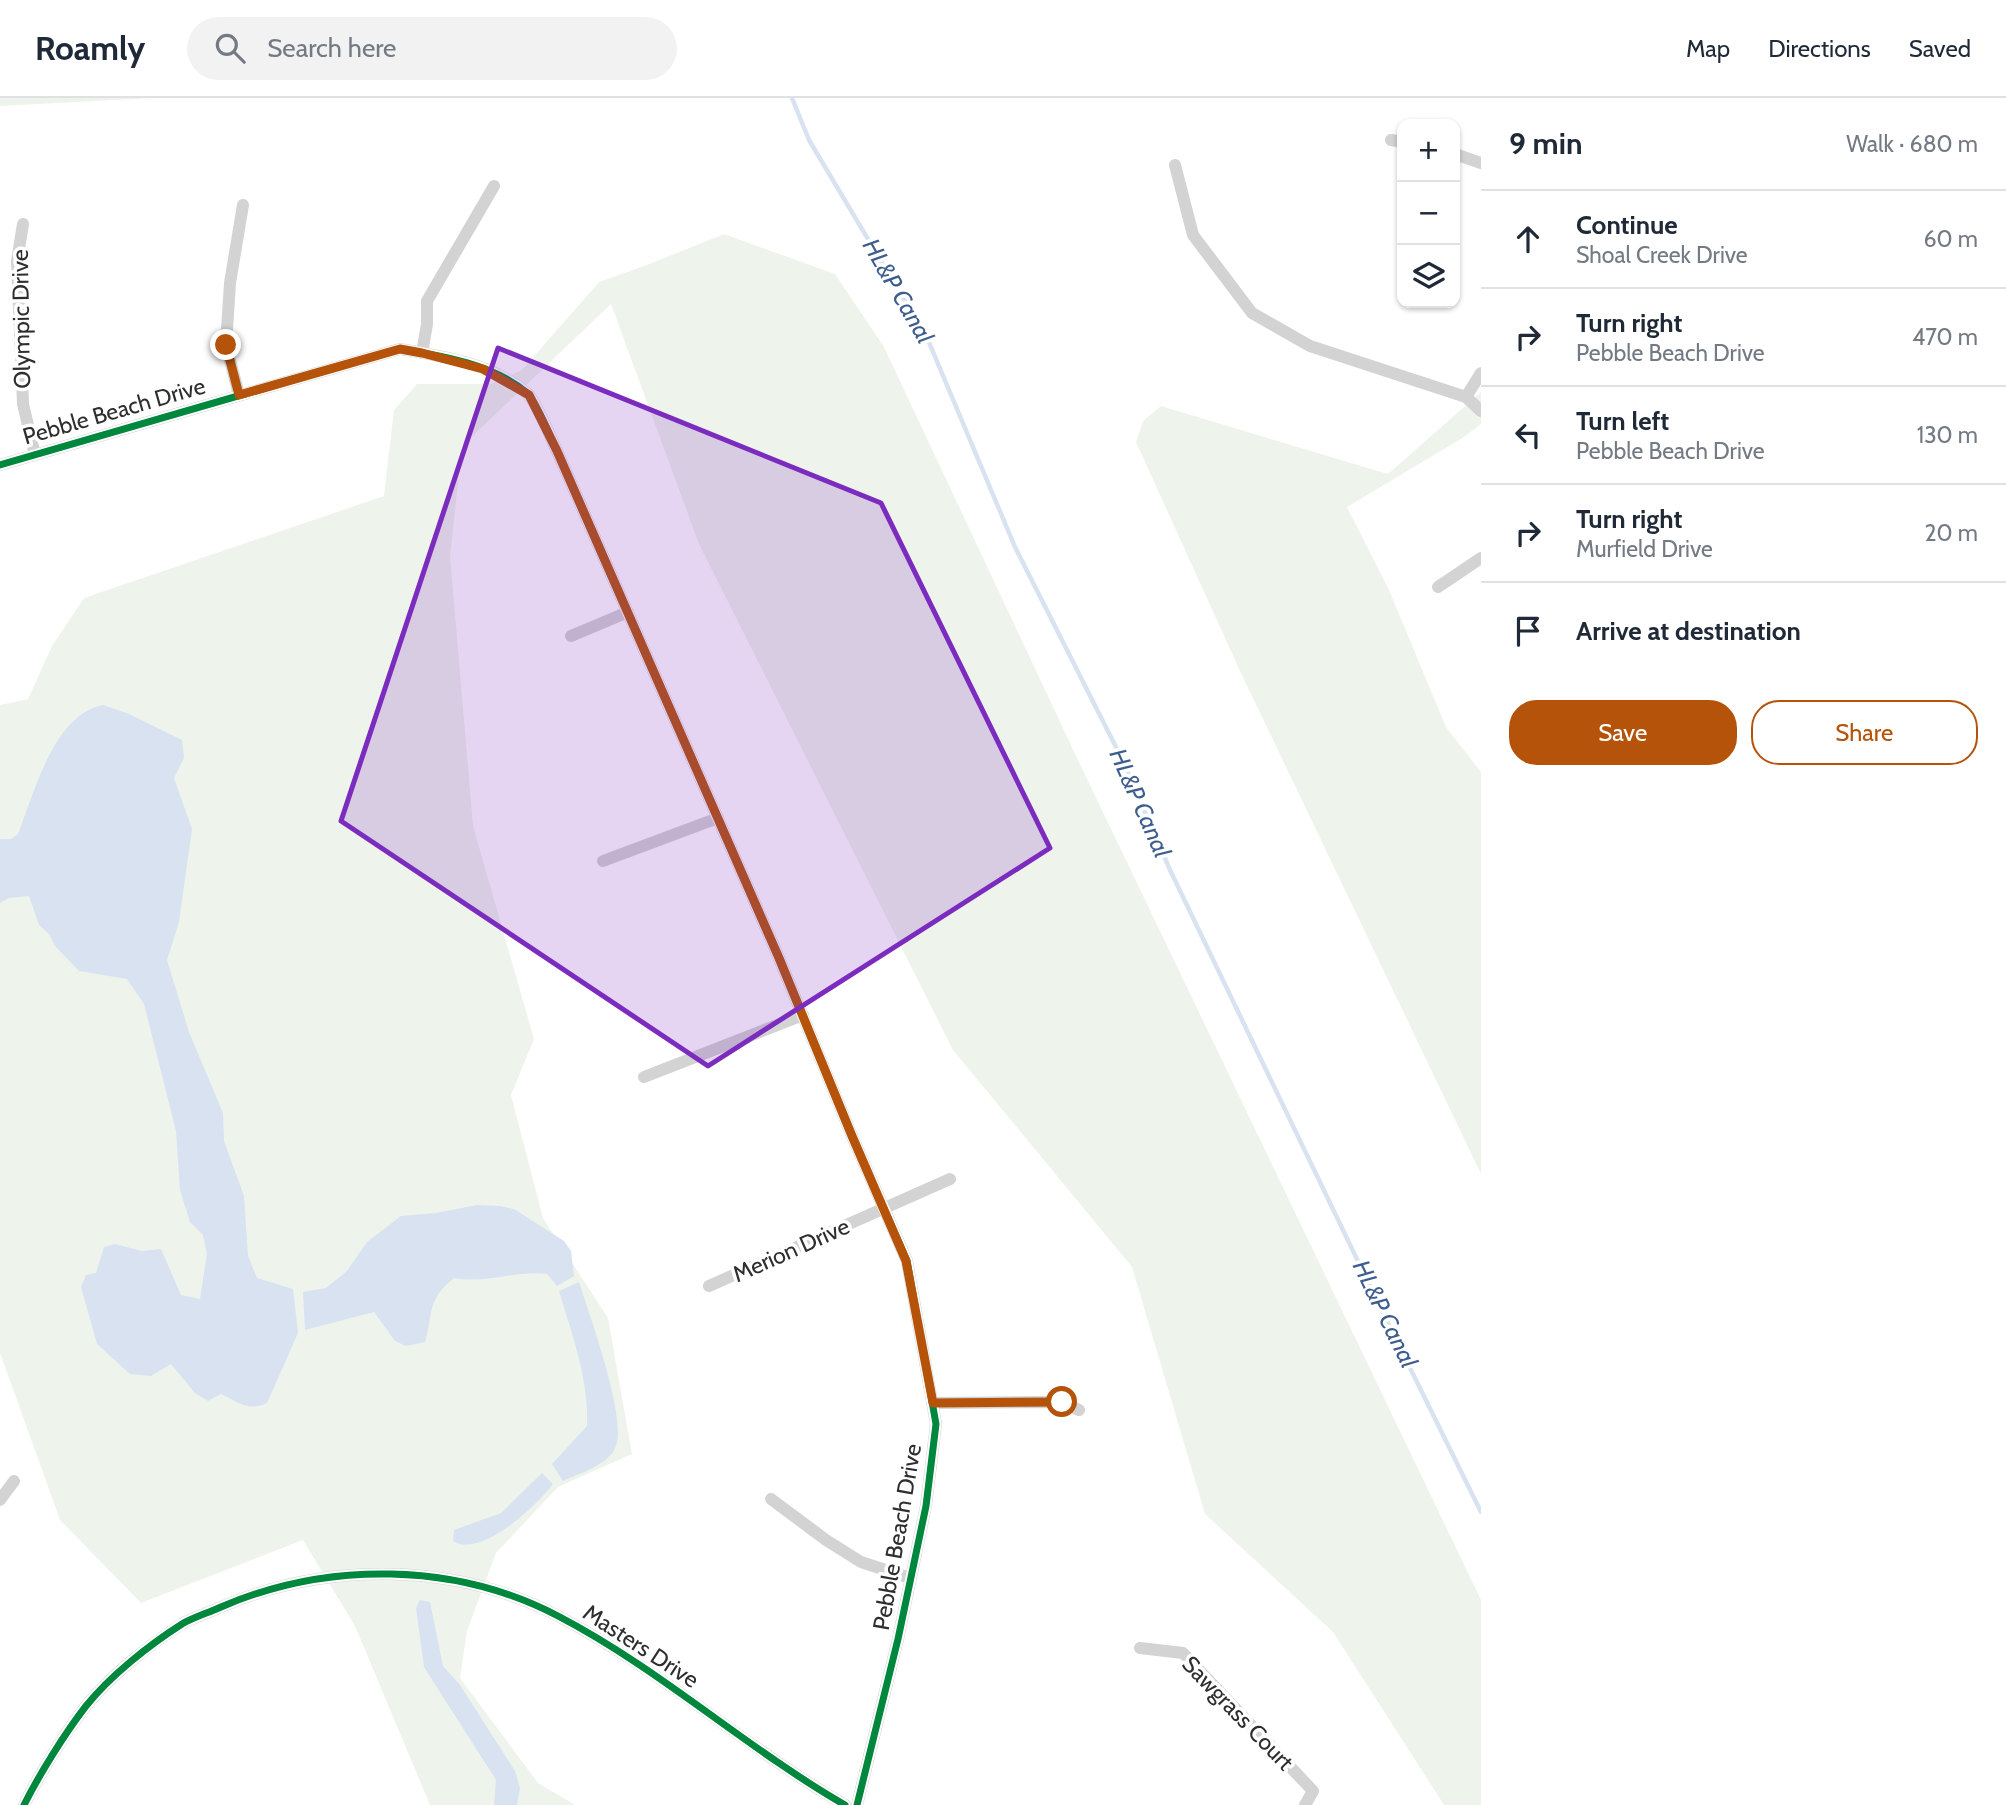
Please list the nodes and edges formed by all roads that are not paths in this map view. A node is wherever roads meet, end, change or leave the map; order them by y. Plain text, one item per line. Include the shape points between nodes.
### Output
1 (1460, 156) edge
2 (1481, 163) edge
3 (1174, 165) dead end
4 (494, 186) dead end
5 (243, 205) dead end
6 (23, 224) dead end
7 (422, 353) junction
8 (1481, 373) edge
9 (239, 395) junction
10 (1466, 397) junction
11 (1481, 411) edge
12 (34, 455) junction
13 (0, 465) edge
14 (1481, 558) edge
15 (1438, 587) dead end
16 (628, 612) junction
17 (571, 636) dead end
18 (718, 818) junction
19 (603, 861) dead end
20 (803, 1015) junction
21 (644, 1077) dead end
22 (950, 1179) dead end
23 (884, 1209) junction
24 (709, 1286) dead end
25 (933, 1403) junction
26 (1079, 1410) dead end
27 (14, 1481) dead end
28 (771, 1499) dead end
29 (0, 1500) edge
30 (910, 1578) junction
31 (1140, 1648) dead end
32 (24, 1805) edge
33 (845, 1805) edge
34 (857, 1805) edge
35 (1306, 1805) edge

1 - 2 street
3 - 10 street via 1193,235 1252,313 1310,346
4 - 7 street via 427,301
5 - 9 street via 230,283 226,345
6 - 12 street, Olympic Drive via 17,261 23,404
7 - 9 street, Pebble Beach Drive via 400,349
7 - 16 street, Pebble Beach Drive via 483,369 529,395
8 - 10 street
9 - 12 street, Pebble Beach Drive
10 - 11 street
12 - 13 street, Pebble Beach Drive
14 - 15 street
16 - 17 street
16 - 18 street, Pebble Beach Drive
18 - 19 street
18 - 20 street, Pebble Beach Drive
20 - 21 street
20 - 23 street, Pebble Beach Drive
22 - 23 street, Merion Drive
23 - 24 street, Merion Drive
23 - 25 street, Pebble Beach Drive via 906,1261
25 - 26 street via 1062,1402
25 - 30 street, Pebble Beach Drive via 936,1424 926,1506
27 - 29 street
28 - 30 street via 861,1562
30 - 34 street, Pebble Beach Drive
31 - 35 street, Sawgrass Court via 1183,1653 1313,1791
32 - 33 street, Masters Drive via 86,1706 134,1659 184,1623 241,1598 297,1582 390,1573 457,1581 508,1594 556,1615 613,1646

